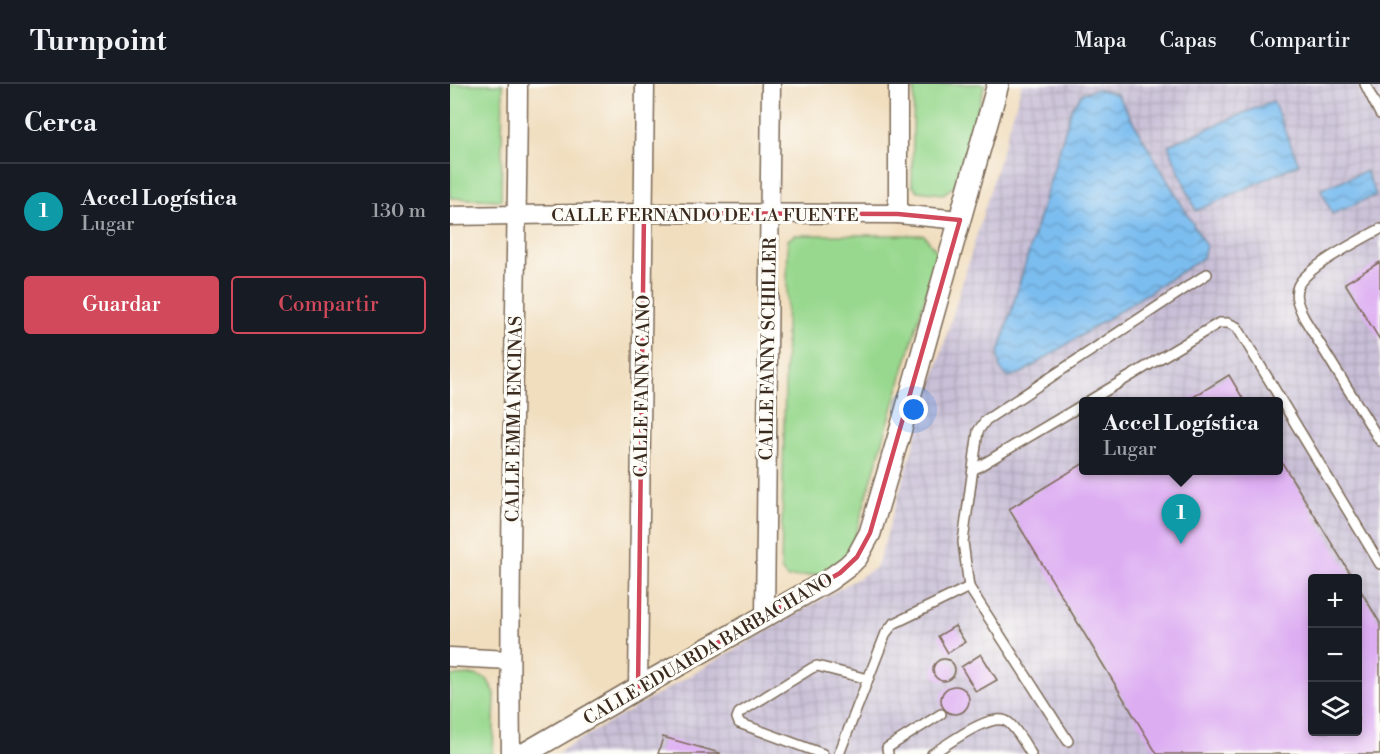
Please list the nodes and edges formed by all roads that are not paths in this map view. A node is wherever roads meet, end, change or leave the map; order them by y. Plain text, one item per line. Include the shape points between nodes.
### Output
1 (518, 84) edge
2 (645, 84) edge
3 (771, 84) edge
4 (898, 84) edge
5 (998, 84) edge
6 (1365, 84) edge
7 (1380, 114) edge
8 (644, 213) junction
9 (770, 214) junction
10 (898, 214) junction
11 (450, 216) edge
12 (518, 216) junction
13 (960, 220) junction
14 (1380, 229) edge
15 (1207, 274) dead end
16 (1096, 397) edge
17 (1279, 397) edge
18 (1283, 403) edge
19 (1079, 406) edge
20 (1380, 441) edge
21 (973, 470) junction
22 (1380, 564) edge
23 (969, 587) junction
24 (765, 615) junction
25 (450, 657) edge
26 (510, 660) junction
27 (868, 679) junction
28 (638, 688) junction
29 (942, 714) dead end
30 (1068, 741) dead end
31 (511, 754) edge
32 (524, 754) edge
33 (823, 754) edge
34 (839, 754) edge
35 (888, 754) edge
36 (932, 754) edge
37 (1031, 754) edge

1 - 12 street, CALLE EMMA ENCINAS
2 - 8 street, CALLE FANNY CANO
3 - 9 street, CALLE FANNY SCHILLER
4 - 10 street
5 - 13 street
6 - 7 lane
8 - 9 street, CALLE FERNANDO DE LA FUENTE
8 - 12 street, CALLE FERNANDO DE LA FUENTE
8 - 28 street, CALLE FANNY CANO
9 - 10 street, CALLE FERNANDO DE LA FUENTE
9 - 24 street, CALLE FANNY SCHILLER
10 - 13 street, CALLE FERNANDO DE LA FUENTE
11 - 12 street, CALLE FERNANDO DE LA FUENTE
12 - 26 street, CALLE EMMA ENCINAS
13 - 24 street, CALLE EDUARDA BARBACHANO via 864,547 834,576
14 - 20 lane via 1308,272 1297,287 1296,301
15 - 21 lane via 986,420 978,431
16 - 17 lane via 1219,323 1237,327
18 - 22 lane
19 - 21 lane
21 - 23 lane via 963,542
23 - 27 lane via 893,624
23 - 30 lane
24 - 28 street, CALLE EDUARDA BARBACHANO
25 - 26 street
26 - 31 street, CALLE EMMA ENCINAS
27 - 33 lane via 817,666 739,713 739,723
27 - 34 lane
28 - 32 street, CALLE EDUARDA BARBACHANO
29 - 35 lane via 887,748
36 - 37 lane via 992,719 1008,722

